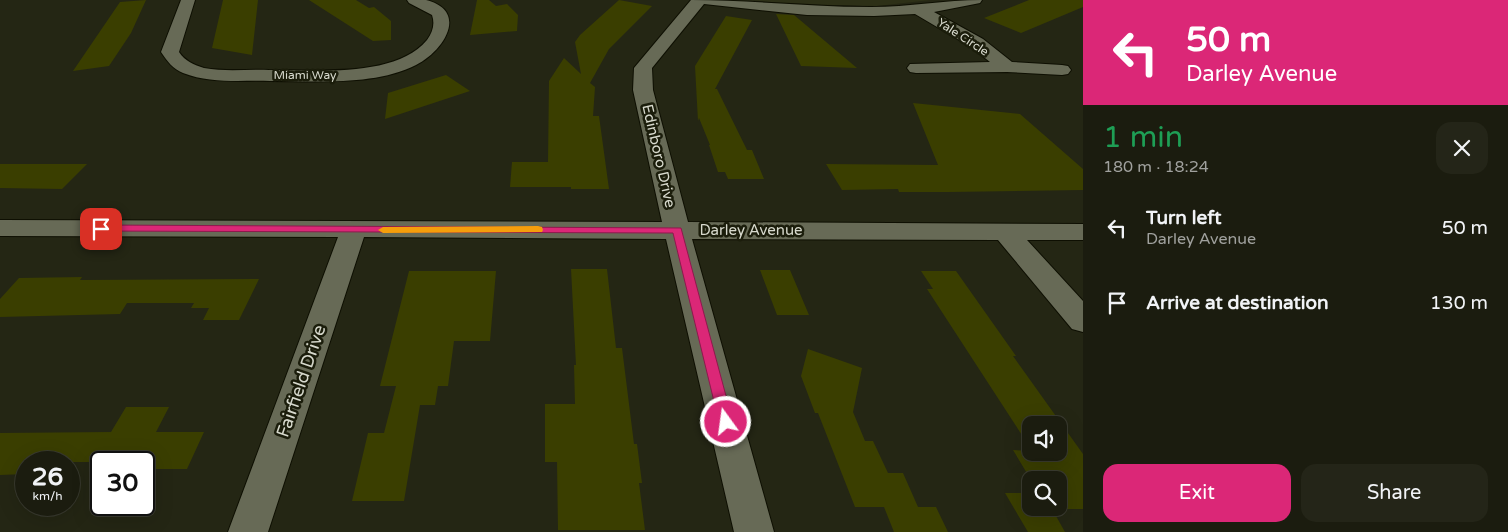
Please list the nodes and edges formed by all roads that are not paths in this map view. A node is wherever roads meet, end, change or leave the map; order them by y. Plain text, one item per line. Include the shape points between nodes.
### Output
1 (188, 0) edge
2 (414, 0) edge
3 (699, 0) edge
4 (706, 0) edge
5 (975, 0) edge
6 (918, 8) junction
7 (1006, 67) junction
8 (916, 68) dead end
9 (1062, 70) dead end
10 (0, 228) edge
11 (354, 230) junction
12 (678, 230) junction
13 (1005, 232) junction
14 (1083, 232) edge
15 (1083, 321) edge
16 (248, 532) edge
17 (754, 532) edge

1 - 2 street, Miami Way via 170,52 176,63 202,73 267,75 350,75 403,64 422,55 436,42 442,28 438,12
3 - 12 street, Edinboro Drive via 643,68 643,90
4 - 6 street via 820,10
5 - 6 street
6 - 7 street, Yale Circle via 976,43
7 - 8 street, Yale Circle
7 - 9 street, Yale Circle
10 - 11 street, Darley Avenue
11 - 12 street, Darley Avenue
11 - 16 street, Fairfield Drive
12 - 13 street, Darley Avenue
12 - 17 street, Edinboro Drive
13 - 14 street, Darley Avenue
13 - 15 street

